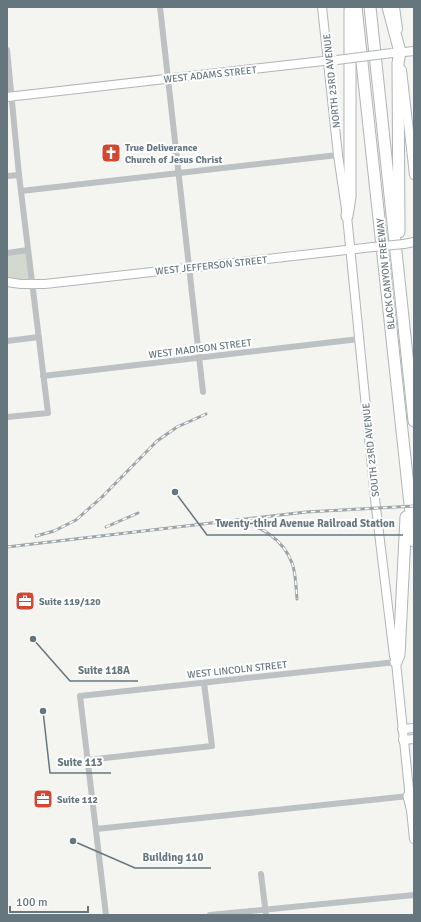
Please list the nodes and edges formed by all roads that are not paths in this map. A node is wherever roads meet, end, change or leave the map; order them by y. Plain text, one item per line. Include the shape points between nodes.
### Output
1 (160, 7) edge
2 (322, 7) edge
3 (350, 7) edge
4 (356, 7) edge
5 (370, 7) edge
6 (388, 7) edge
7 (395, 7) edge
8 (7, 50) edge
9 (414, 51) edge
10 (396, 53) junction
11 (328, 61) junction
12 (168, 79) junction
13 (9, 97) edge
14 (412, 147) edge
15 (338, 155) junction
16 (178, 173) junction
17 (19, 175) junction
18 (414, 175) edge
19 (7, 176) edge
20 (21, 191) junction
21 (347, 216) junction
22 (413, 242) edge
23 (28, 250) junction
24 (350, 250) junction
25 (7, 253) edge
26 (396, 256) junction
27 (188, 268) junction
28 (7, 282) edge
29 (32, 284) junction
30 (39, 337) junction
31 (359, 339) junction
32 (7, 341) edge
33 (199, 358) junction
34 (43, 376) junction
35 (203, 392) dead end
36 (7, 417) edge
37 (414, 421) edge
38 (407, 474) junction
39 (414, 541) edge
40 (396, 662) junction
41 (204, 683) junction
42 (414, 728) edge
43 (402, 729) junction
44 (414, 739) edge
45 (403, 740) junction
46 (87, 760) junction
47 (409, 796) junction
48 (414, 816) edge
49 (96, 829) junction
50 (414, 839) edge
51 (261, 874) dead end
52 (414, 895) edge
53 (265, 912) edge
54 (106, 915) edge
55 (210, 915) edge

1 - 12 street
2 - 11 main road, NORTH 23RD AVENUE
3 - 21 highway via 350,197
4 - 38 highway, BLACK CANYON FREEWAY
5 - 26 highway, BLACK CANYON FREEWAY
6 - 10 highway
7 - 10 main road
8 - 13 street
9 - 10 main road, WEST ADAMS STREET
10 - 11 main road, WEST ADAMS STREET, bridge
10 - 14 main road
10 - 26 highway via 399,233
11 - 12 main road, WEST ADAMS STREET
11 - 15 main road, NORTH 23RD AVENUE
12 - 13 main road, WEST ADAMS STREET
12 - 16 street
13 - 17 street
14 - 18 main road
15 - 16 street
15 - 21 main road, SOUTH 23RD AVENUE
16 - 20 street
16 - 27 street
17 - 19 street
17 - 20 street
20 - 23 street
21 - 24 main road, SOUTH 23RD AVENUE
22 - 24 main road, WEST JEFFERSON STREET, bridge
23 - 25 street
23 - 29 street
24 - 27 main road, WEST JEFFERSON STREET
24 - 31 main road, SOUTH 23RD AVENUE
26 - 37 highway, BLACK CANYON FREEWAY
27 - 29 main road, WEST JEFFERSON STREET
27 - 33 street
28 - 29 main road, WEST JEFFERSON STREET
29 - 30 street
30 - 32 street
30 - 34 street
31 - 33 street, WEST MADISON STREET
31 - 40 main road, SOUTH 23RD AVENUE via 377,515
33 - 34 street, WEST MADISON STREET
33 - 35 street
34 - 36 street via 48,413
38 - 39 highway, BLACK CANYON FREEWAY
38 - 40 highway via 399,655
40 - 41 street, WEST LINCOLN STREET
40 - 43 main road, SOUTH 23RD AVENUE
41 - 46 street, WEST LINCOLN STREET via 80,696
41 - 46 street via 212,746
42 - 43 main road
43 - 45 main road, SOUTH 23RD AVENUE
44 - 45 main road
45 - 47 main road, SOUTH 23RD AVENUE
46 - 49 street
47 - 48 highway
47 - 49 street
47 - 50 main road, SOUTH 23RD AVENUE
49 - 54 street
51 - 53 street
52 - 53 street
53 - 55 street

